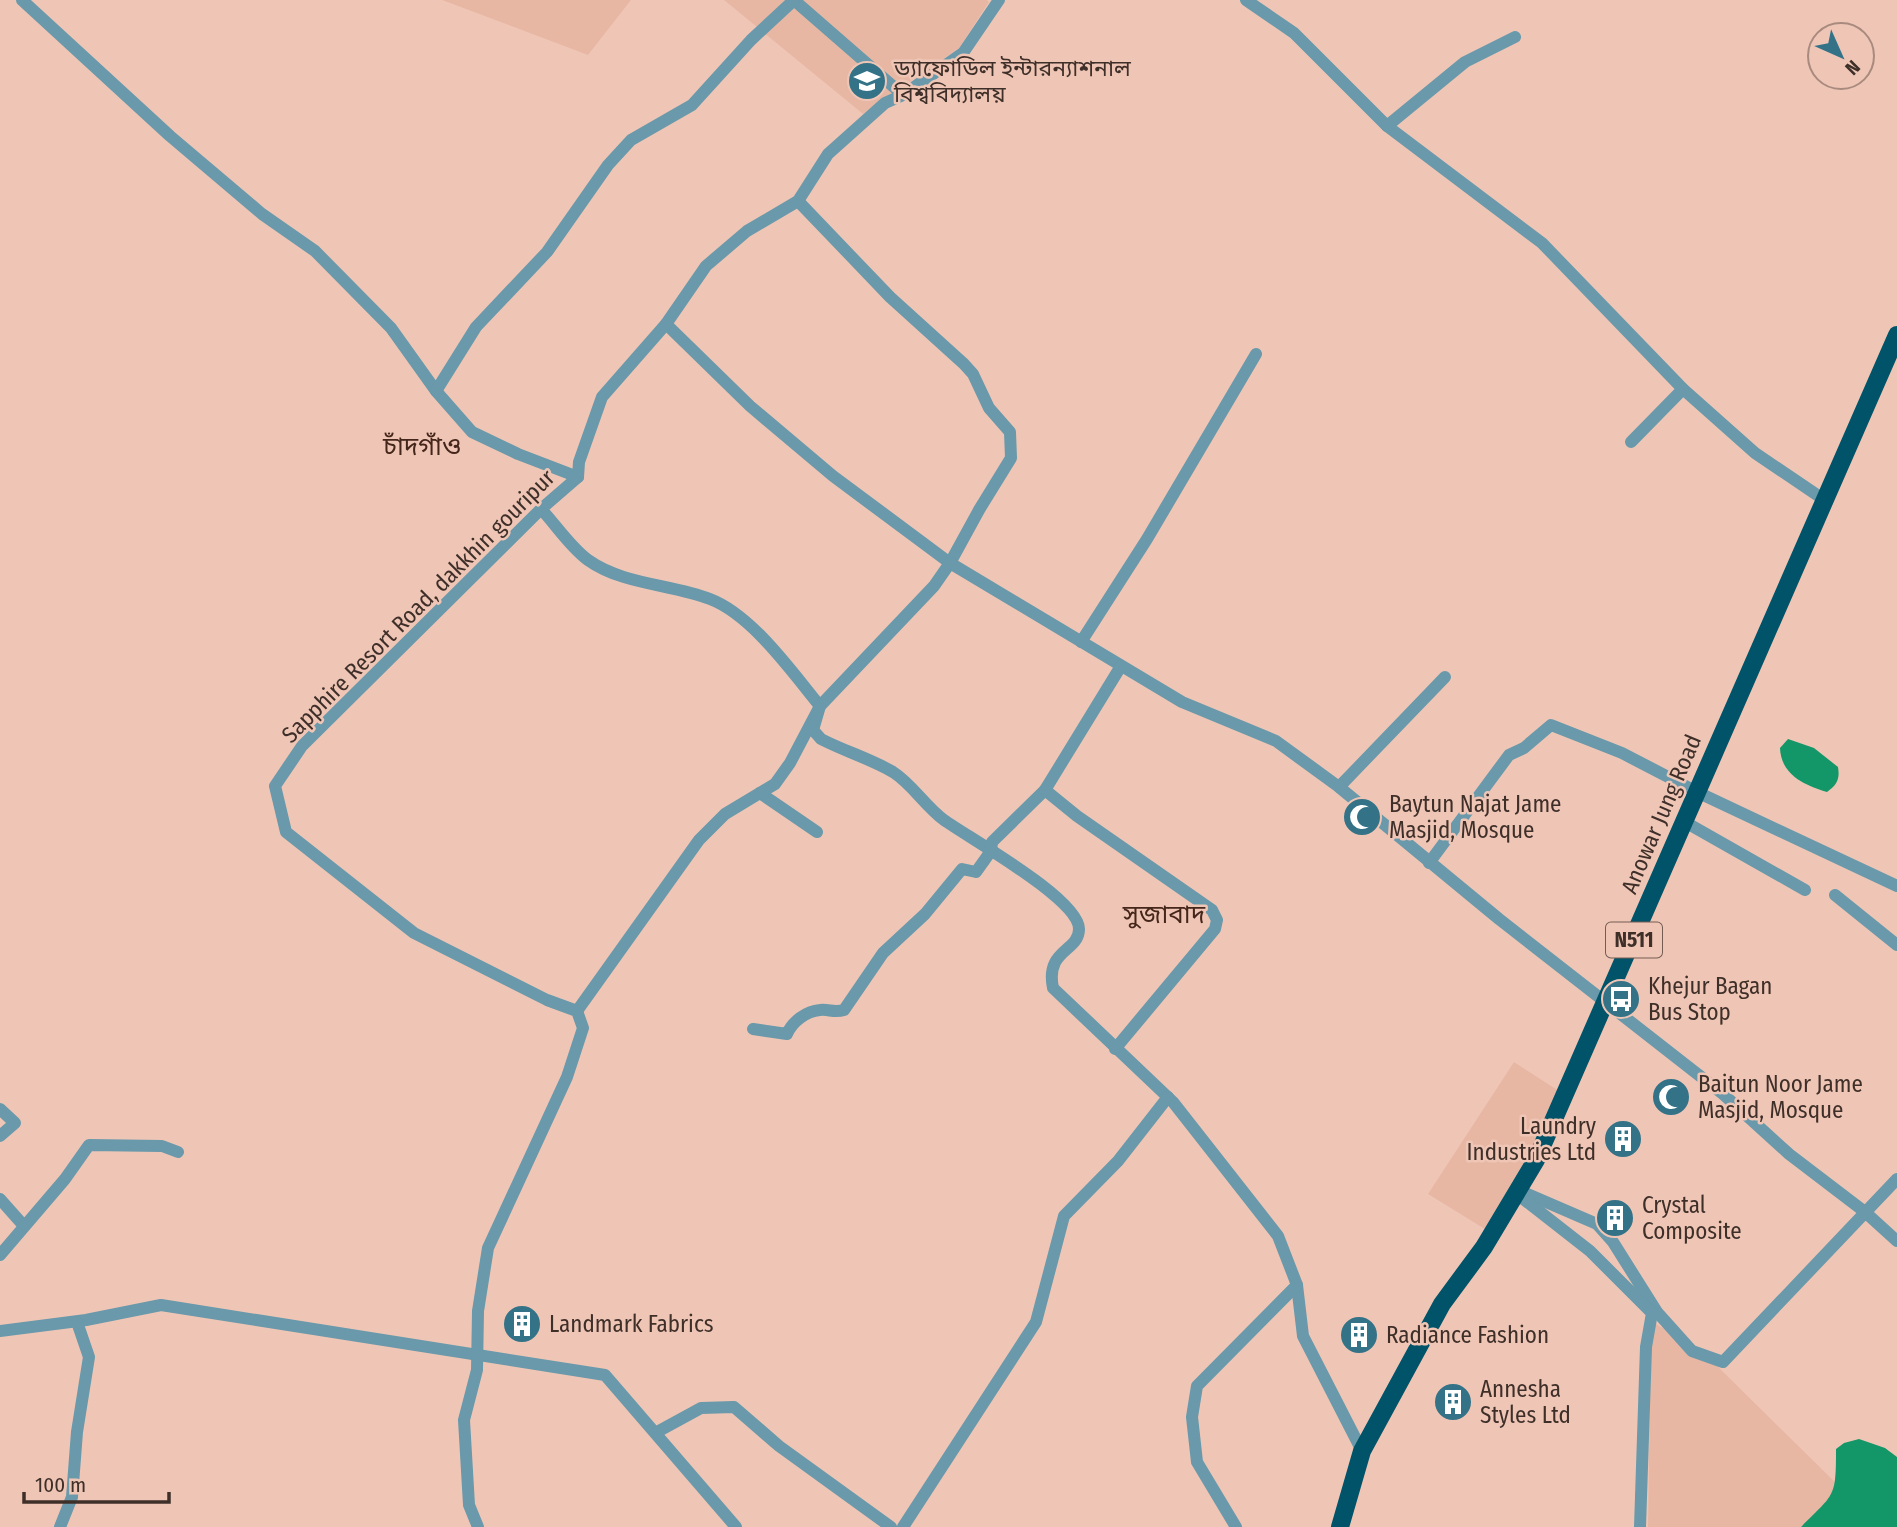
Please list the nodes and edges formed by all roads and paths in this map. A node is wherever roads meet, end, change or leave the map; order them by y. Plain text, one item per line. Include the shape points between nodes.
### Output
1 (22, 0) edge
2 (794, 0) edge
3 (999, 0) edge
4 (1246, 0) edge
5 (1515, 37) dead end
6 (903, 95) junction
7 (1387, 127) junction
8 (798, 201) junction
9 (666, 324) junction
10 (1896, 341) edge
11 (1256, 354) dead end
12 (1683, 389) junction
13 (436, 391) junction
14 (1631, 442) dead end
15 (578, 477) junction
16 (1823, 499) junction
17 (541, 509) junction
18 (950, 563) junction
19 (1081, 642) junction
20 (1121, 666) junction
21 (1444, 677) dead end
22 (820, 706) junction
23 (1339, 787) junction
24 (1045, 790) junction
25 (1697, 792) junction
26 (760, 793) junction
27 (1685, 822) junction
28 (817, 832) dead end
29 (990, 851) junction
30 (1429, 863) junction
31 (1897, 886) edge
32 (1805, 890) dead end
33 (1835, 895) dead end
34 (1897, 945) edge
35 (1607, 1001) junction
36 (578, 1011) junction
37 (753, 1029) dead end
38 (1115, 1049) junction
39 (1168, 1097) junction
40 (0, 1109) edge
41 (0, 1136) edge
42 (178, 1152) dead end
43 (1897, 1180) edge
44 (1517, 1192) junction
45 (0, 1199) edge
46 (1865, 1212) junction
47 (24, 1226) junction
48 (1897, 1241) edge
49 (0, 1255) edge
50 (1297, 1285) junction
51 (77, 1322) junction
52 (0, 1331) edge
53 (479, 1354) junction
54 (657, 1432) junction
55 (1362, 1451) junction
56 (474, 1524) edge
57 (1232, 1526) edge
58 (60, 1527) edge
59 (736, 1527) edge
60 (891, 1527) edge
61 (903, 1527) edge
62 (1340, 1527) edge
63 (1640, 1527) edge

1 - 13 street via 170,136 261,214 314,251 391,328
2 - 6 street
2 - 13 street via 691,105 631,140 608,165 547,252 476,327
3 - 6 street, Sapphire Resort Road, dakkhin gouripur via 963,53
4 - 7 street via 1294,33
5 - 7 street via 1465,62
6 - 8 street, Sapphire Resort Road, dakkhin gouripur via 885,103 828,154
7 - 12 street via 1542,243
8 - 9 street, Sapphire Resort Road, dakkhin gouripur via 747,231 706,266
8 - 18 street via 890,297 964,364 989,408 1010,432 1011,458
9 - 15 street, Sapphire Resort Road, dakkhin gouripur via 603,397 579,462
9 - 18 street via 750,406 833,476
10 - 16 highway, Anowar Jung Road / N511
11 - 19 street
12 - 14 street
12 - 16 street via 1755,453
13 - 15 street via 472,432
15 - 17 street, Sapphire Resort Road, dakkhin gouripur
16 - 25 highway, Anowar Jung Road / N511
17 - 22 street via 588,560 711,599 738,617
17 - 36 street, Sapphire Resort Road, dakkhin gouripur via 302,746 275,786 286,832 414,933
18 - 19 street
18 - 22 street via 934,586
19 - 20 street
20 - 23 street via 1182,702 1276,741
20 - 24 street
21 - 23 street
22 - 26 street via 775,785
22 - 29 street via 813,730 821,738 892,771 926,806
23 - 30 street
24 - 29 street via 998,835
24 - 38 street via 1217,915 1215,929
25 - 27 highway, Anowar Jung Road / N511
25 - 30 street via 1622,753 1550,724 1509,755
25 - 31 street
26 - 28 street
26 - 36 street via 725,814 699,840
27 - 32 street
27 - 35 highway, Anowar Jung Road / N511
29 - 37 street via 976,873 962,869 925,914 883,953 844,1010 811,1013 791,1024 787,1034
29 - 38 street via 1036,878 1075,916 1076,940 1057,958 1051,976 1053,988
30 - 35 street
33 - 34 street
35 - 44 highway, Anowar Jung Road / N511 via 1536,1160
35 - 46 street
36 - 53 street via 583,1028 566,1077 488,1248 478,1311
38 - 39 street
39 - 50 street via 1278,1236
39 - 61 street via 1118,1161 1064,1216 1036,1322
40 - 41 street via 15,1124
42 - 47 street via 162,1146 89,1145
43 - 46 street
44 - 46 street via 1597,1224 1665,1322 1692,1351 1723,1362
44 - 55 highway, Anowar Jung Road / N511 via 1484,1247 1441,1304
44 - 63 street via 1590,1251 1651,1313
45 - 47 street
46 - 48 street
47 - 49 street
50 - 55 street via 1303,1336
50 - 57 street via 1197,1386 1192,1417 1196,1462
51 - 52 street
51 - 53 street via 161,1305
51 - 58 street via 89,1357 72,1497
53 - 54 street via 605,1375
53 - 56 street via 464,1420
54 - 59 street
54 - 60 street via 701,1408 734,1408
55 - 62 highway, Anowar Jung Road / N511

